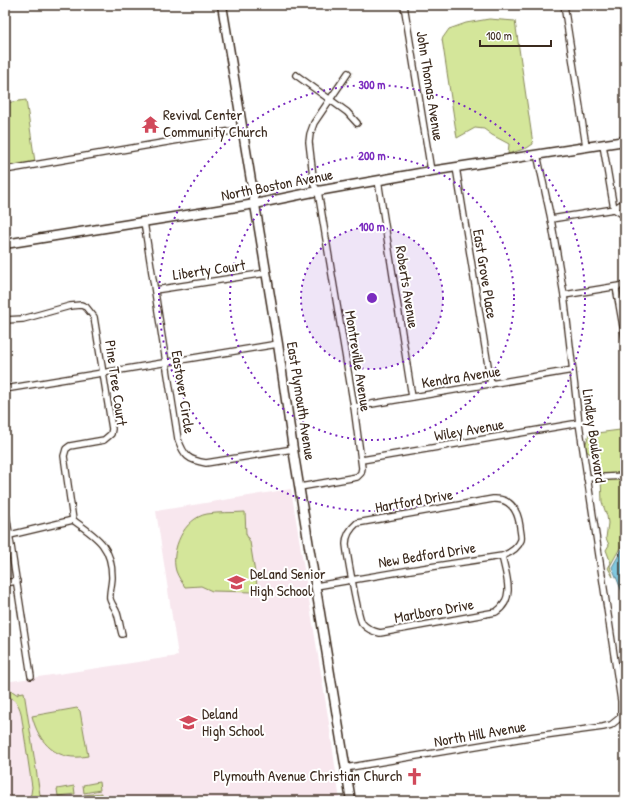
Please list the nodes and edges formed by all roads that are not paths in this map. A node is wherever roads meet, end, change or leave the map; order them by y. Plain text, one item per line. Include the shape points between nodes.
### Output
1 (222, 5) edge
2 (404, 5) edge
3 (564, 5) edge
4 (348, 73) dead end
5 (296, 75) dead end
6 (330, 99) junction
7 (357, 123) dead end
8 (242, 128) junction
9 (625, 141) edge
10 (603, 145) junction
11 (586, 146) junction
12 (537, 154) junction
13 (456, 167) junction
14 (5, 170) edge
15 (432, 171) junction
16 (378, 180) junction
17 (318, 191) junction
18 (255, 204) junction
19 (625, 204) edge
20 (614, 209) junction
21 (625, 216) edge
22 (551, 219) junction
23 (144, 222) junction
24 (5, 244) edge
25 (266, 273) junction
26 (625, 285) edge
27 (616, 287) junction
28 (155, 290) junction
29 (564, 295) junction
30 (5, 320) edge
31 (625, 338) edge
32 (278, 344) junction
33 (166, 362) junction
34 (573, 370) junction
35 (102, 373) junction
36 (491, 384) junction
37 (5, 389) edge
38 (412, 397) junction
39 (354, 407) junction
40 (580, 423) junction
41 (293, 450) junction
42 (362, 460) junction
43 (625, 476) edge
44 (587, 478) junction
45 (300, 487) junction
46 (5, 507) edge
47 (73, 520) junction
48 (520, 525) joint
49 (10, 535) junction
50 (502, 556) junction
51 (352, 579) junction
52 (17, 581) junction
53 (5, 583) edge
54 (316, 586) junction
55 (122, 634) dead end
56 (31, 676) dead end
57 (618, 720) joint
58 (345, 768) junction
59 (351, 801) edge

1 - 8 main road, East Plymouth Avenue
2 - 15 street, John Thomas Avenue
3 - 11 street
4 - 6 street, Montreville Avenue
5 - 6 street
6 - 7 street
6 - 17 street, Montreville Avenue via 314,123 309,142 314,185
8 - 14 street
8 - 18 main road, East Plymouth Avenue
9 - 10 main road, North Boston Avenue
10 - 11 main road, North Boston Avenue
10 - 20 street
11 - 12 main road, North Boston Avenue
12 - 13 main road, North Boston Avenue
12 - 22 street, Lindley Boulevard
13 - 15 main road, North Boston Avenue
13 - 36 street, East Grove Place
15 - 16 main road, North Boston Avenue
16 - 17 main road, North Boston Avenue
16 - 38 street, Roberts Avenue
17 - 18 main road, North Boston Avenue
17 - 39 street, Montreville Avenue
18 - 23 main road, North Boston Avenue
18 - 25 main road, East Plymouth Avenue
19 - 20 street
20 - 21 street
20 - 22 street
22 - 29 street, Lindley Boulevard
23 - 24 main road, North Boston Avenue
23 - 28 street, Eastover Circle
25 - 28 street, Liberty Court
25 - 32 main road, East Plymouth Avenue
26 - 27 street
27 - 29 street
27 - 31 street
28 - 33 street, Eastover Circle
29 - 34 street, Lindley Boulevard
30 - 35 street, Pine Tree Court via 23,319 70,306 86,307 94,317
32 - 33 street
32 - 41 main road, East Plymouth Avenue
33 - 35 street
33 - 41 street, Eastover Circle via 178,439 187,457 206,463
34 - 36 street, Kendra Avenue
34 - 40 street, Lindley Boulevard
35 - 37 street
35 - 47 street, Pine Tree Court via 111,434 104,440 70,446 64,456
36 - 38 street, Kendra Avenue
38 - 39 street, Kendra Avenue
39 - 42 street, Montreville Avenue
40 - 42 street, Wiley Avenue
40 - 44 street, Lindley Boulevard
41 - 45 main road, East Plymouth Avenue
42 - 45 street, Montreville Avenue via 361,473 357,477
43 - 44 street
44 - 57 street, Lindley Boulevard via 621,705 621,717
45 - 54 main road, East Plymouth Avenue
46 - 49 street
47 - 49 street
47 - 55 street via 104,545 109,555 112,567 110,598
48 - 50 street, New Bedford Drive via 521,540 514,550
48 - 51 street, Hartford Drive via 512,505 500,499 357,523 348,532 346,544
49 - 52 street
50 - 51 street, New Bedford Drive
50 - 51 street, Marlboro Drive via 509,593 503,608 489,614 380,633 366,628 360,621
51 - 54 street, New Bedford Drive
52 - 53 street
52 - 56 street
54 - 58 main road, East Plymouth Avenue
57 - 58 street, North Hill Avenue via 611,726
58 - 59 main road, East Plymouth Avenue

